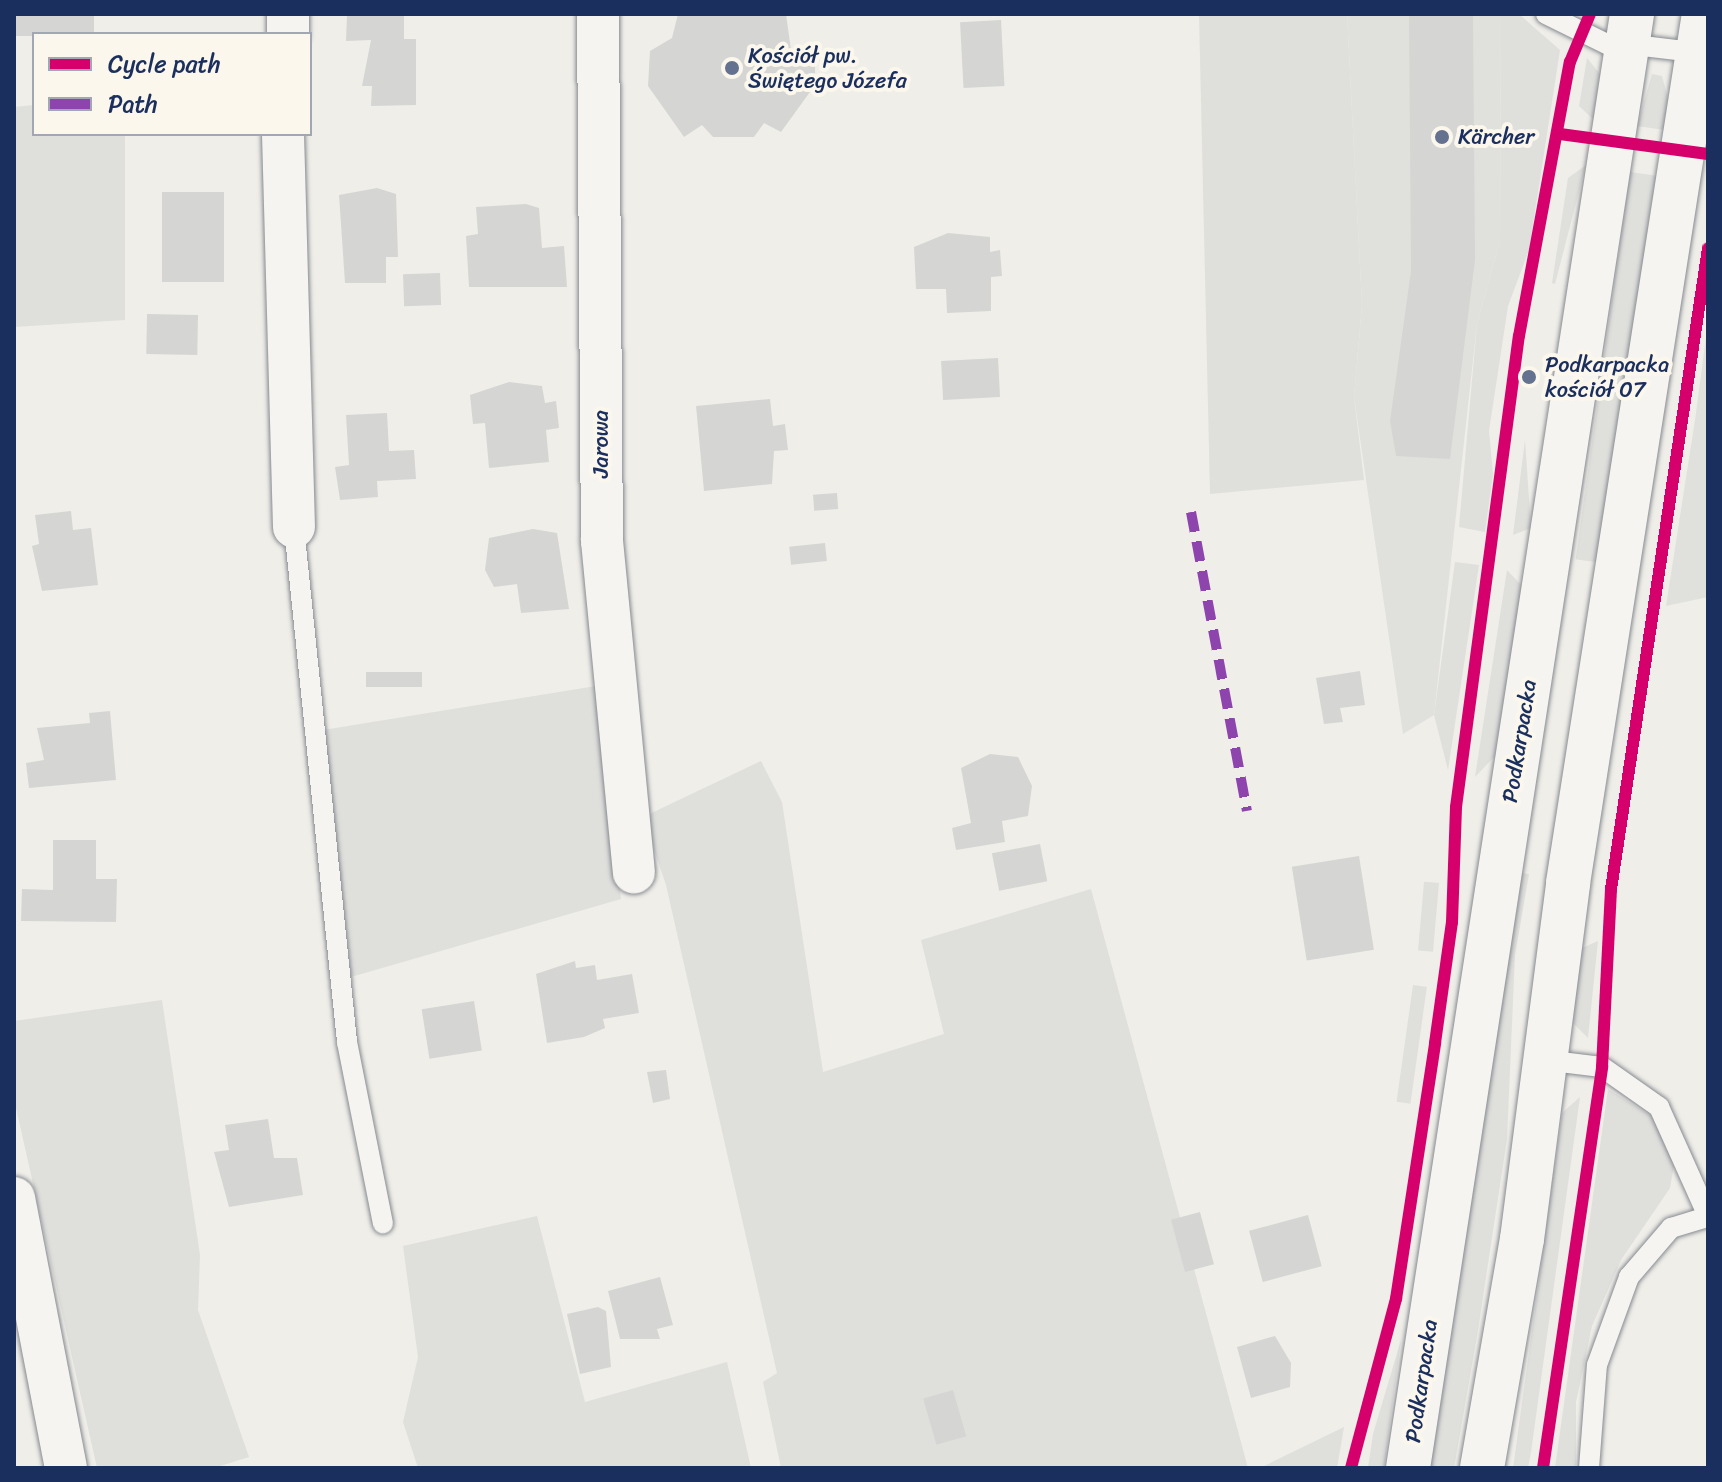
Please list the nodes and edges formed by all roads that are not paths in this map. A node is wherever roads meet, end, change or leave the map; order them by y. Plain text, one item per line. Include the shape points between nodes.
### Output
1 (598, 14) edge
2 (1546, 14) edge
3 (1628, 37) edge
4 (1703, 40) edge
5 (283, 136) edge
6 (294, 527) joint
7 (1538, 621) junction
8 (1605, 646) junction
9 (634, 872) dead end
10 (1544, 1060) junction
11 (14, 1198) edge
12 (1708, 1216) edge
13 (383, 1223) dead end
14 (66, 1468) edge
15 (1408, 1468) edge
16 (1482, 1468) edge
17 (1589, 1468) edge

1 - 9 street, Jarowa via 602,541
2 - 3 lane
3 - 4 lane
3 - 7 highway, Podkarpacka
4 - 8 highway
5 - 6 street
6 - 13 lane via 347,1042
7 - 8 highway via 1556,594 1577,592 1595,610
7 - 15 highway, Podkarpacka
8 - 10 highway
10 - 12 lane via 1602,1067 1659,1107
10 - 16 highway
11 - 14 street
12 - 17 lane via 1671,1228 1629,1277 1597,1365

